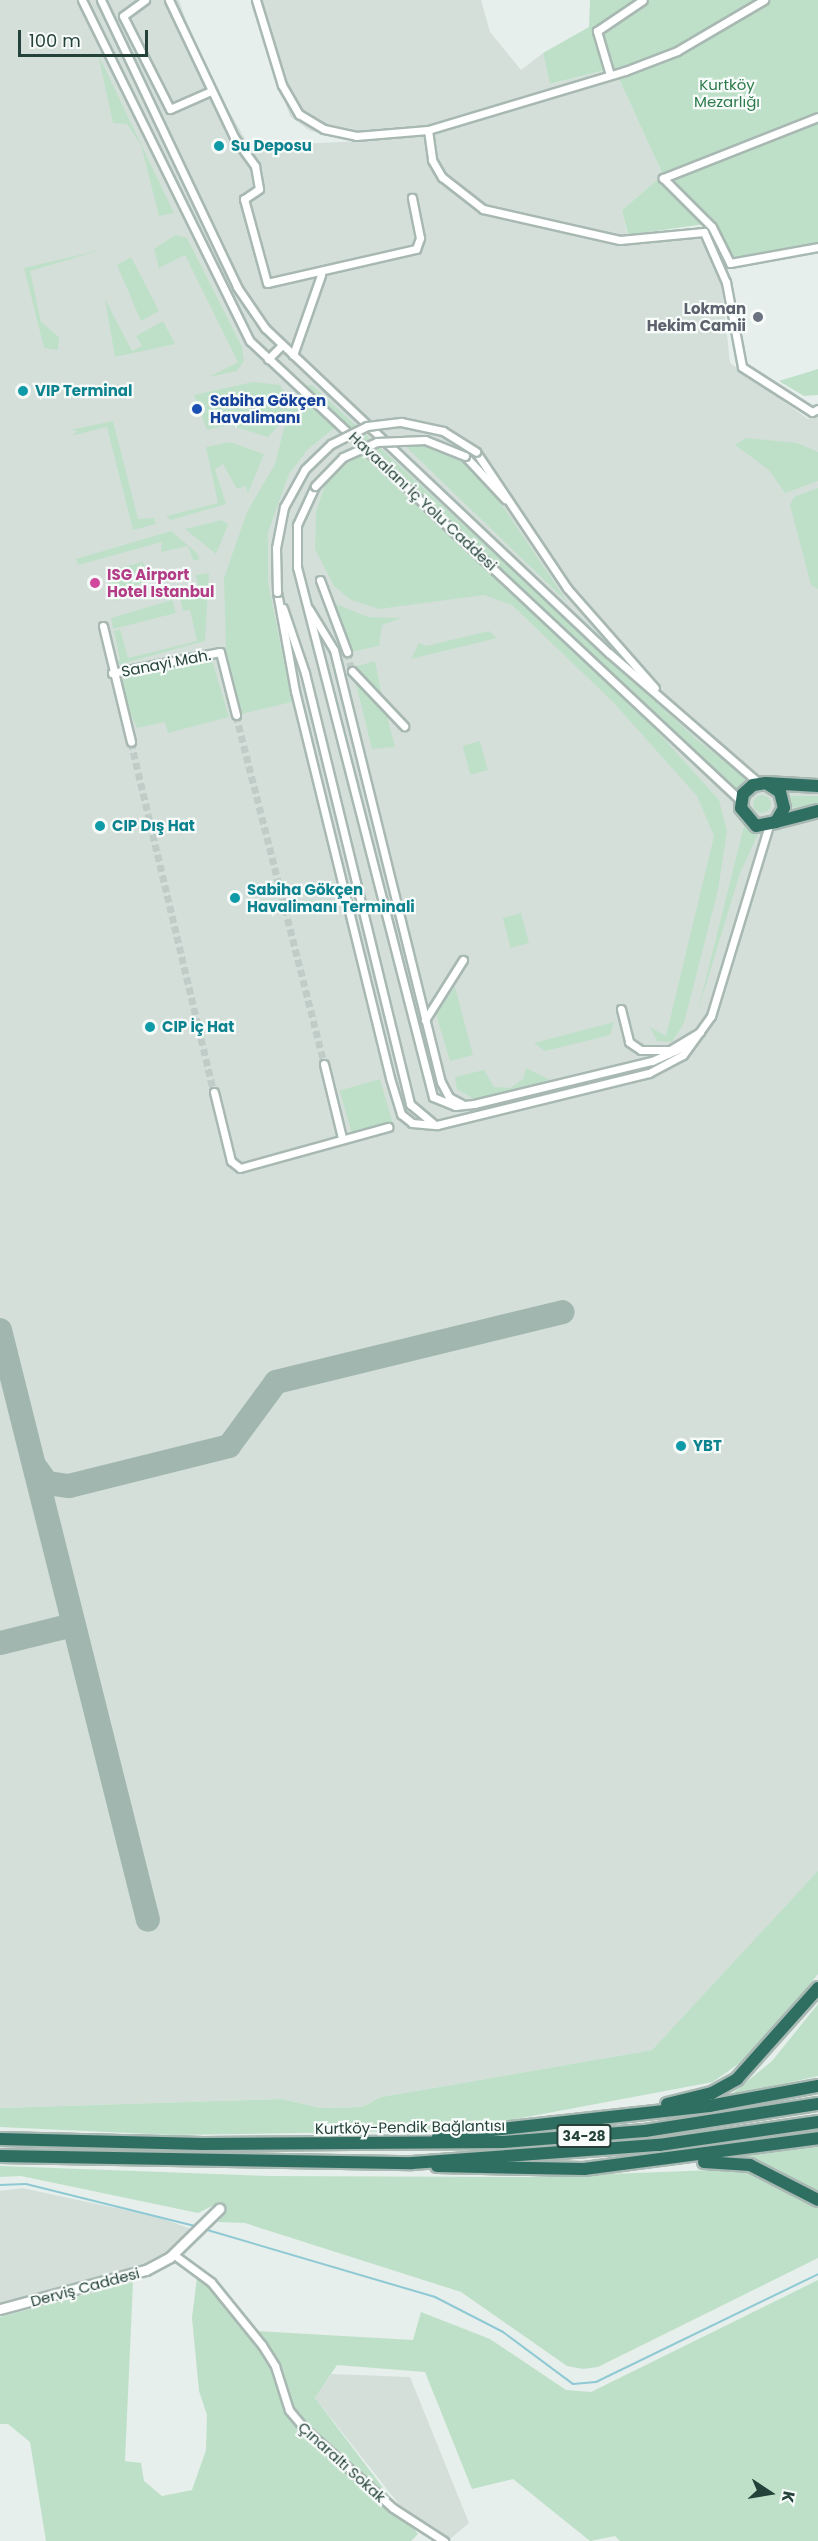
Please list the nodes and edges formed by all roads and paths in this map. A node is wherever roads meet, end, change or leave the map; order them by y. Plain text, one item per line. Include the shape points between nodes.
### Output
1 (82, 0) edge
2 (101, 0) edge
3 (145, 0) edge
4 (170, 0) edge
5 (256, 0) edge
6 (644, 0) edge
7 (764, 0) edge
8 (610, 75) junction
9 (211, 91) junction
10 (818, 117) edge
11 (428, 130) junction
12 (412, 198) dead end
13 (818, 247) edge
14 (321, 275) junction
15 (282, 345) junction
16 (293, 355) junction
17 (268, 359) junction
18 (818, 409) edge
19 (521, 520) junction
20 (320, 580) dead end
21 (277, 592) junction
22 (306, 604) junction
23 (103, 626) dead end
24 (347, 652) tunnel mouth
25 (352, 671) tunnel mouth
26 (112, 673) junction
27 (675, 709) junction
28 (236, 715) tunnel mouth
29 (404, 726) dead end
30 (131, 742) tunnel mouth
31 (763, 783) junction
32 (818, 786) edge
33 (741, 801) junction
34 (818, 811) edge
35 (772, 824) junction
36 (463, 960) dead end
37 (621, 1010) dead end
38 (425, 1020) junction
39 (708, 1024) junction
40 (324, 1064) tunnel mouth
41 (389, 1071) junction
42 (403, 1076) junction
43 (214, 1092) tunnel mouth
44 (467, 1106) junction
45 (437, 1125) junction
46 (388, 1127) dead end
47 (342, 1138) junction
48 (818, 1988) edge
49 (818, 2086) edge
50 (818, 2104) edge
51 (625, 2115) junction
52 (818, 2122) edge
53 (818, 2138) edge
54 (0, 2139) edge
55 (347, 2143) junction
56 (0, 2156) edge
57 (667, 2162) junction
58 (412, 2163) junction
59 (818, 2200) edge
60 (219, 2209) dead end
61 (173, 2254) junction
62 (0, 2309) edge
63 (444, 2541) edge

1 - 17 street, Havaalanı İç Yolu Caddesi via 231,314
2 - 15 street, Havaalanı İç Yolu Caddesi via 237,287
3 - 9 street via 123,16 170,109
4 - 9 street
5 - 11 street via 282,85 299,114 324,129 356,136
6 - 8 street via 597,31
7 - 8 street via 676,51
8 - 11 street
9 - 14 street via 255,166 259,189 244,200 267,284
10 - 13 street via 663,178 712,227 730,263
11 - 18 street via 432,160 442,177 483,209 620,240 704,232 726,282 742,367 812,412
12 - 14 street via 420,238 416,249
14 - 16 street
15 - 16 street, Havaalanı İç Yolu Caddesi
15 - 17 street
16 - 27 street, Havaalanı İç Yolu Caddesi
17 - 33 street, Havaalanı İç Yolu Caddesi
19 - 21 street, bridge via 476,452 443,431 400,422 367,426 331,444 305,469 284,507 276,548
19 - 22 street, bridge via 465,456 425,440 377,442 343,457 315,486 295,538
19 - 27 street via 584,609
20 - 24 street
21 - 41 street via 295,691
21 - 42 street via 305,673
22 - 38 street via 334,650
22 - 44 street via 430,1092 443,1104
23 - 26 street, Sanayi Mah.
25 - 29 street
26 - 28 street, Sanayi Mah. via 220,652
26 - 30 street, Sanayi Mah.
27 - 31 street, Havaalanı İç Yolu Caddesi
31 - 32 highway
31 - 33 highway
31 - 35 highway via 783,799
33 - 35 highway via 747,821
34 - 35 highway
35 - 39 street
36 - 38 street
37 - 39 street via 629,1042 647,1052 690,1041
38 - 44 street via 444,1091
39 - 44 street via 692,1043 664,1057
39 - 45 street via 684,1055 659,1070
40 - 47 street
41 - 42 street
41 - 45 street via 401,1114 412,1123
42 - 45 street via 415,1113
43 - 47 street via 231,1161 240,1168
46 - 47 street
48 - 51 highway via 736,2079 712,2093
49 - 51 highway
50 - 55 highway, Kurtköy-Pendik Bağlantısı / 34-28 via 580,2137
51 - 55 highway
52 - 58 highway, 34-28 via 602,2151
53 - 57 highway
54 - 55 highway, Kurtköy-Pendik Bağlantısı / 34-28
56 - 58 highway, 34-28
57 - 58 highway via 584,2169
57 - 59 highway via 750,2165
60 - 61 street, Derviş Caddesi
61 - 62 street, Derviş Caddesi via 118,2280
61 - 63 street, Çınaraltı Sokak via 211,2282 262,2345 294,2417 393,2508

